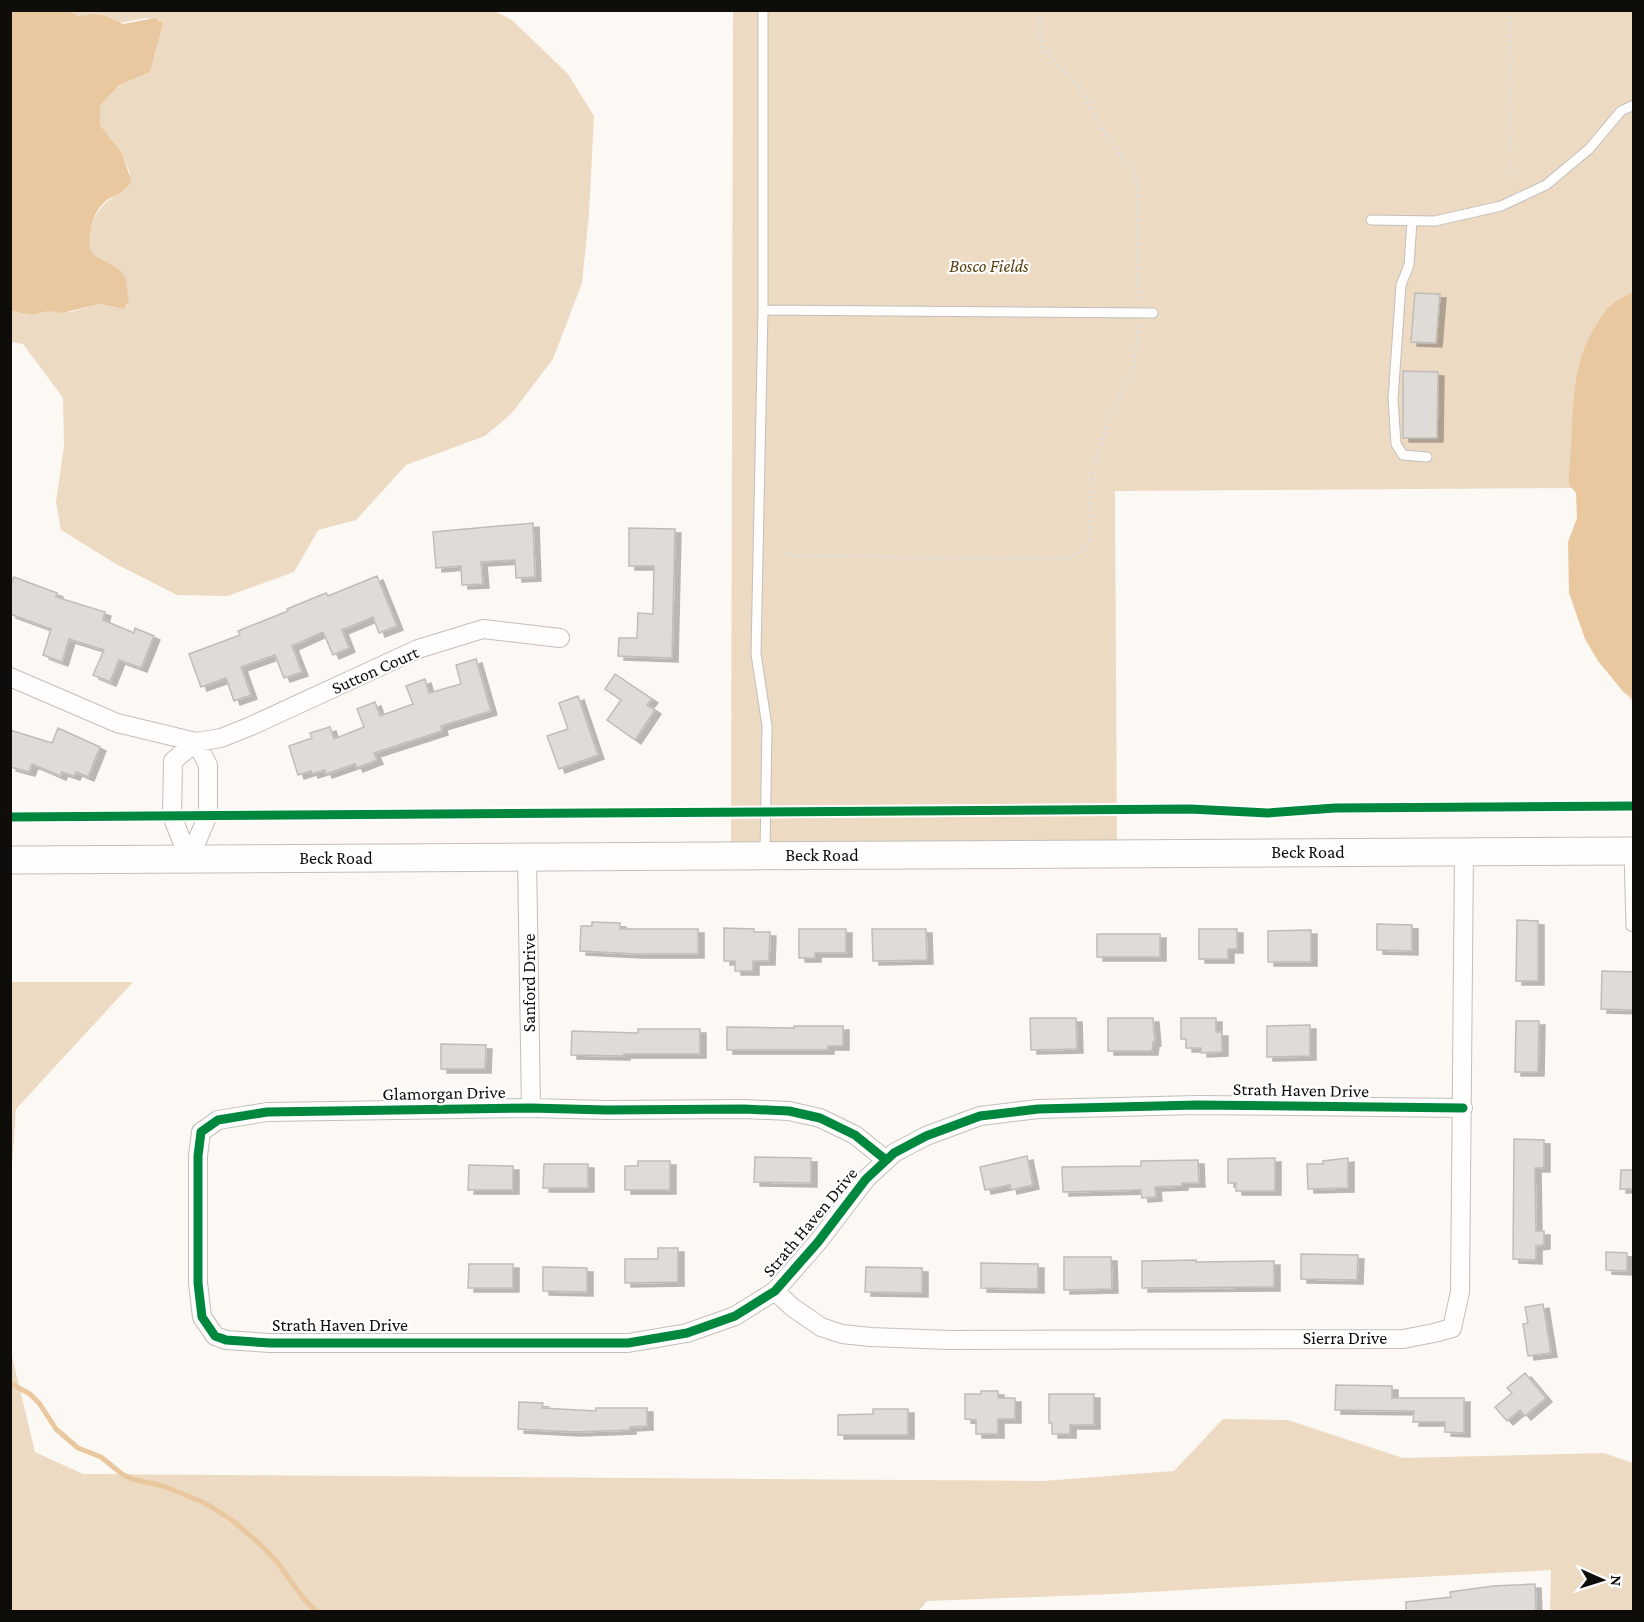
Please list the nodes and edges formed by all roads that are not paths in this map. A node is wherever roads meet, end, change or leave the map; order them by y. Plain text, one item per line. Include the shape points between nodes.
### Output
1 (763, 10) edge
2 (1634, 105) edge
3 (1371, 220) dead end
4 (1412, 221) junction
5 (763, 310) junction
6 (1153, 313) dead end
7 (1427, 458) dead end
8 (560, 638) dead end
9 (10, 677) edge
10 (196, 742) junction
11 (1464, 852) junction
12 (1631, 852) edge
13 (765, 855) junction
14 (527, 858) junction
15 (189, 859) junction
16 (10, 860) edge
17 (1634, 927) edge
18 (531, 1108) junction
19 (1463, 1108) junction
20 (886, 1160) junction
21 (775, 1291) junction
22 (215, 1336) joint

1 - 5 lane
2 - 4 lane via 1621,111 1589,149 1546,185 1501,206 1435,221
3 - 4 lane
4 - 7 lane via 1409,265 1401,285 1393,399 1396,444 1403,455
5 - 6 lane
5 - 13 lane via 756,654 766,726
8 - 10 street, Sutton Court via 483,629 418,649 221,738
9 - 10 street, Sutton Court via 117,723
10 - 15 street via 208,765 208,815
10 - 15 street, Sutton Court via 173,761 172,816
11 - 12 main road, Beck Road
11 - 13 main road, Beck Road
11 - 19 street, Sierra Drive
12 - 17 lane
13 - 14 main road, Beck Road
14 - 15 main road, Beck Road
14 - 18 street, Sanford Drive
15 - 16 main road, Beck Road
18 - 20 street, Glamorgan Drive via 789,1111 820,1118 855,1135
18 - 22 street, Glamorgan Drive via 267,1112 218,1120 201,1132 198,1283 202,1317
19 - 20 street, Strath Haven Drive via 1197,1105 1038,1109 980,1116 926,1136
19 - 21 street, Sierra Drive via 1460,1292 1452,1328 1434,1333 1403,1338 871,1337 821,1327
20 - 21 street, Strath Haven Drive
21 - 22 street, Strath Haven Drive via 735,1316 697,1330 628,1343 270,1343

